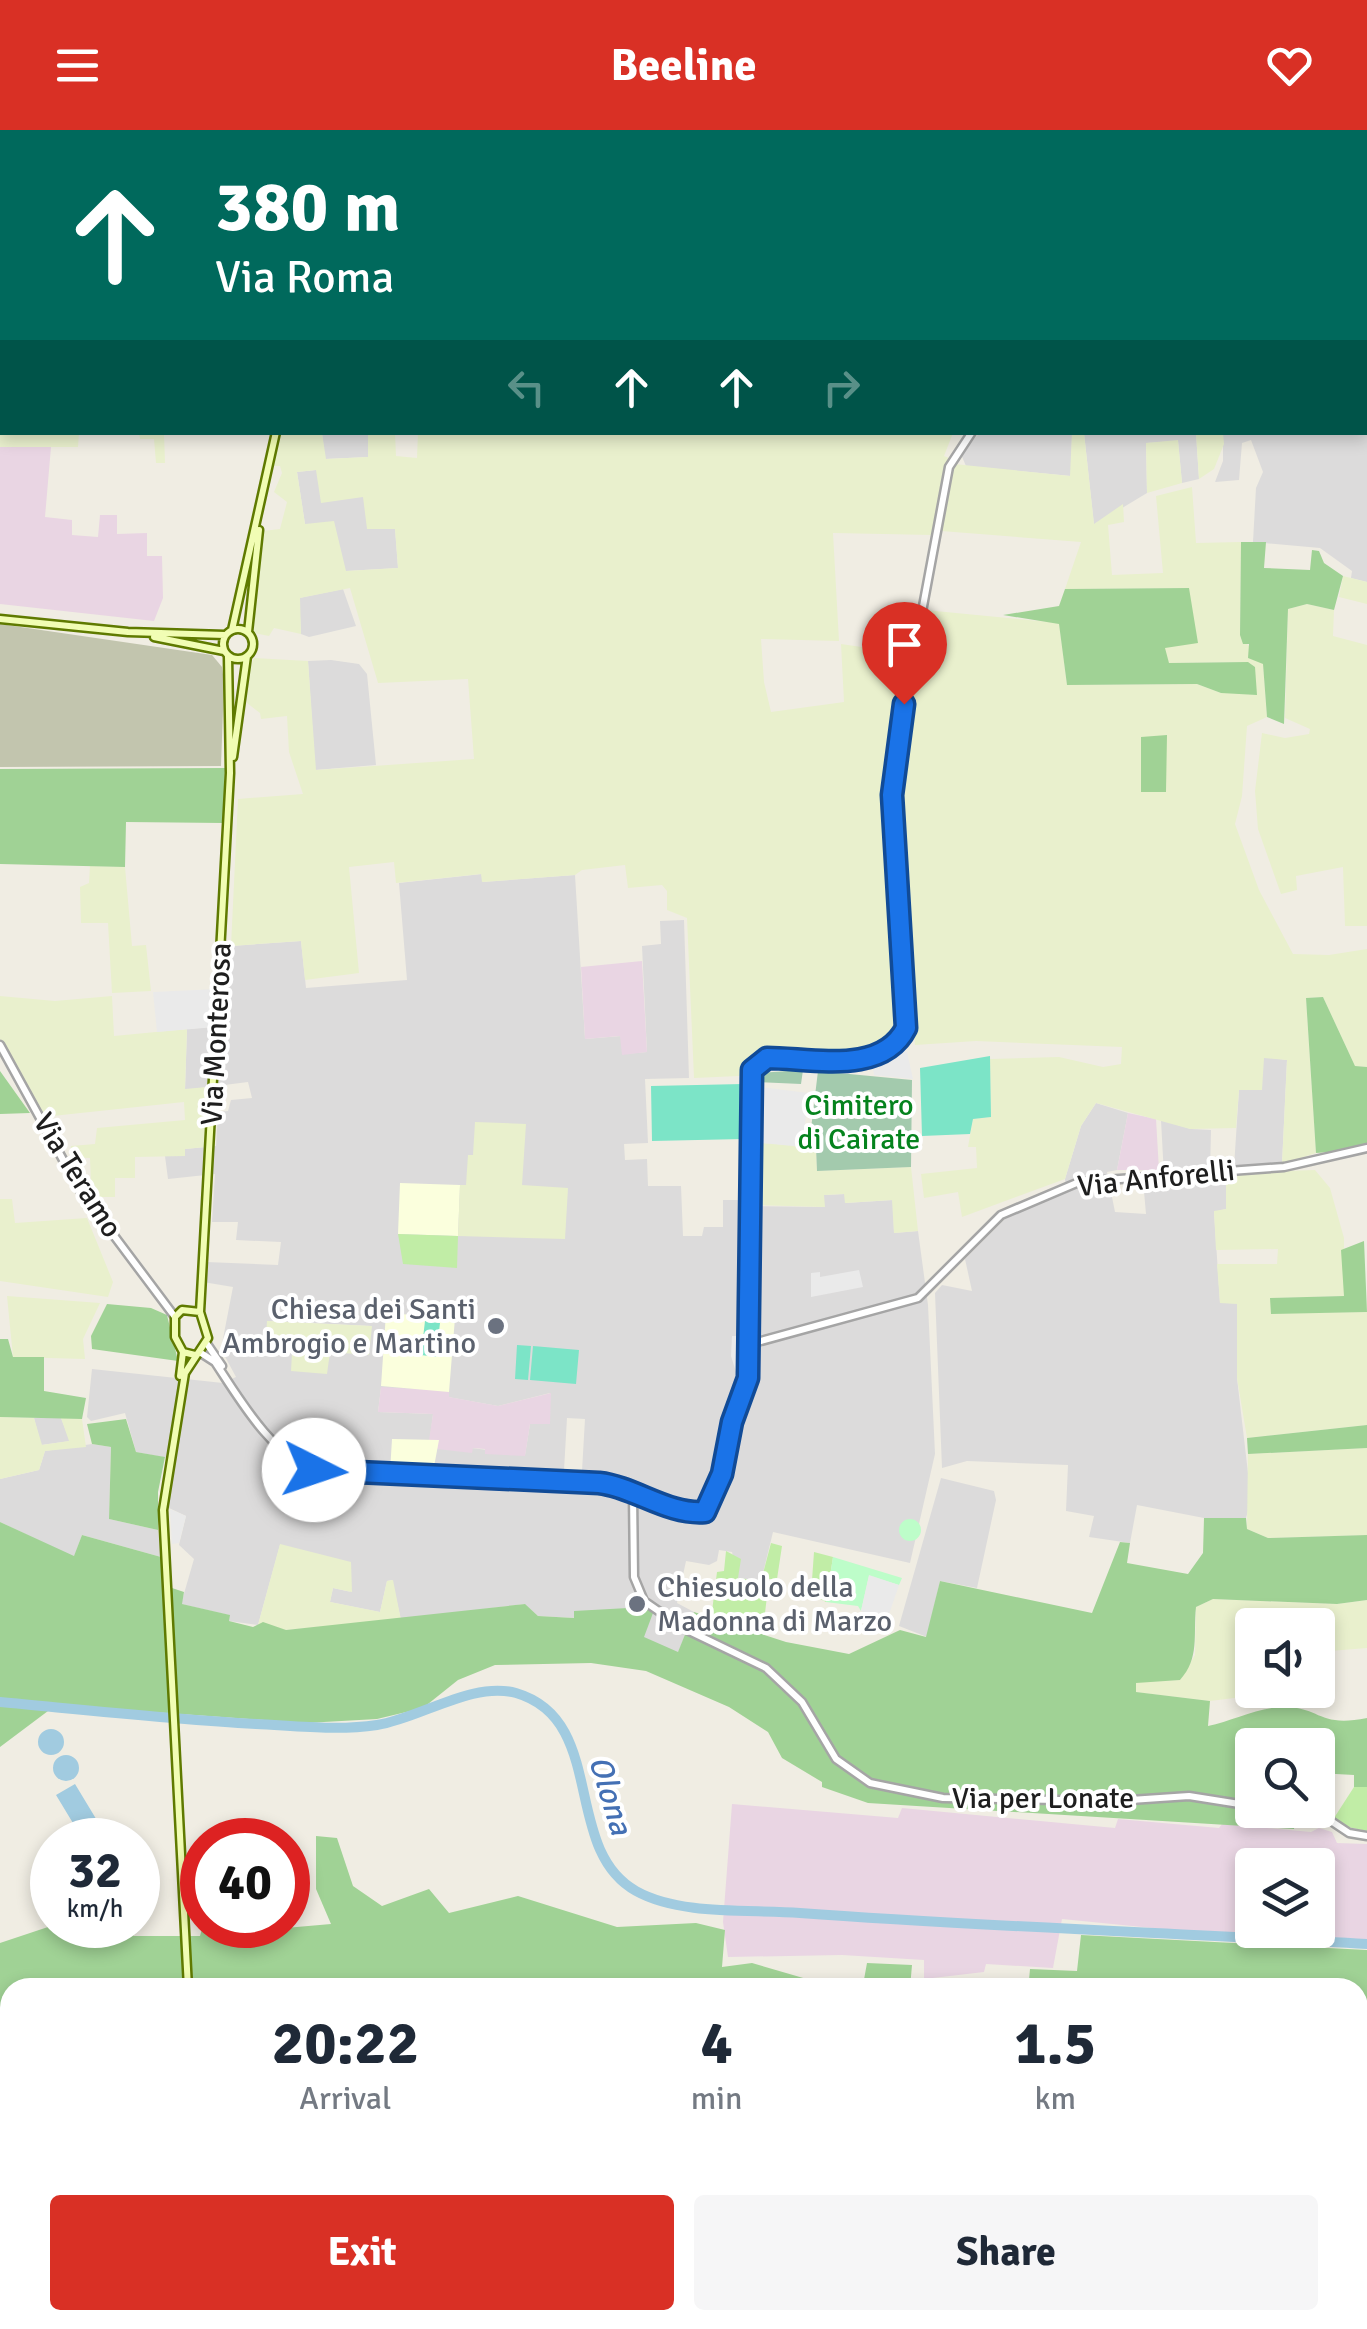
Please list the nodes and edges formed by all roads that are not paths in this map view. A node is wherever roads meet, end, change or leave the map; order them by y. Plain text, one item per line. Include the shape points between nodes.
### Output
1 (275, 435) edge
2 (970, 435) edge
3 (262, 499) junction
4 (0, 618) edge
5 (128, 632) junction
6 (228, 632) junction
7 (248, 632) junction
8 (226, 654) junction
9 (247, 656) junction
10 (230, 773) junction
11 (0, 1046) edge
12 (1367, 1148) edge
13 (198, 1294) junction
14 (164, 1299) junction
15 (186, 1309) junction
16 (200, 1312) junction
17 (175, 1317) junction
18 (207, 1344) junction
19 (750, 1344) junction
20 (183, 1352) junction
21 (198, 1354) junction
22 (225, 1376) junction
23 (178, 1402) junction
24 (633, 1494) junction
25 (648, 1500) junction
26 (636, 1510) junction
27 (1235, 1803) edge
28 (1335, 1824) edge
29 (1367, 1836) edge
30 (187, 1978) edge

1 - 3 main road
2 - 19 street via 949,467 893,767 906,1028 892,1049 870,1059 767,1058 752,1070
3 - 6 main road
3 - 7 main road
4 - 5 main road
5 - 6 main road
5 - 8 main road
6 - 7 main road
6 - 8 main road, Via Monterosa
7 - 9 main road, Via Monterosa via 253,644
8 - 9 main road
8 - 10 main road, Via Monterosa
9 - 10 main road, Via Monterosa
10 - 13 main road, Via Monterosa
11 - 14 street, Via Teramo via 80,1189
12 - 19 street, Via Anforelli via 1284,1167 1079,1182 1001,1216 918,1298
13 - 15 main road, Via Monterosa
13 - 16 main road, Via Monterosa
14 - 15 street, Via Teramo
14 - 17 street, Via Teramo
15 - 16 main road
15 - 17 main road
16 - 18 main road
17 - 20 main road
18 - 21 main road
18 - 22 street
19 - 25 street via 748,1378 705,1512
20 - 21 main road
20 - 23 main road
21 - 22 street
21 - 23 main road via 188,1364
22 - 24 street via 272,1438 317,1471 599,1483
23 - 30 main road via 164,1493
24 - 25 street
24 - 26 street
25 - 26 street
26 - 27 street, Via per Lonate via 634,1578 644,1601 766,1668 802,1702 840,1763 870,1783 925,1796 1189,1796
28 - 29 street

